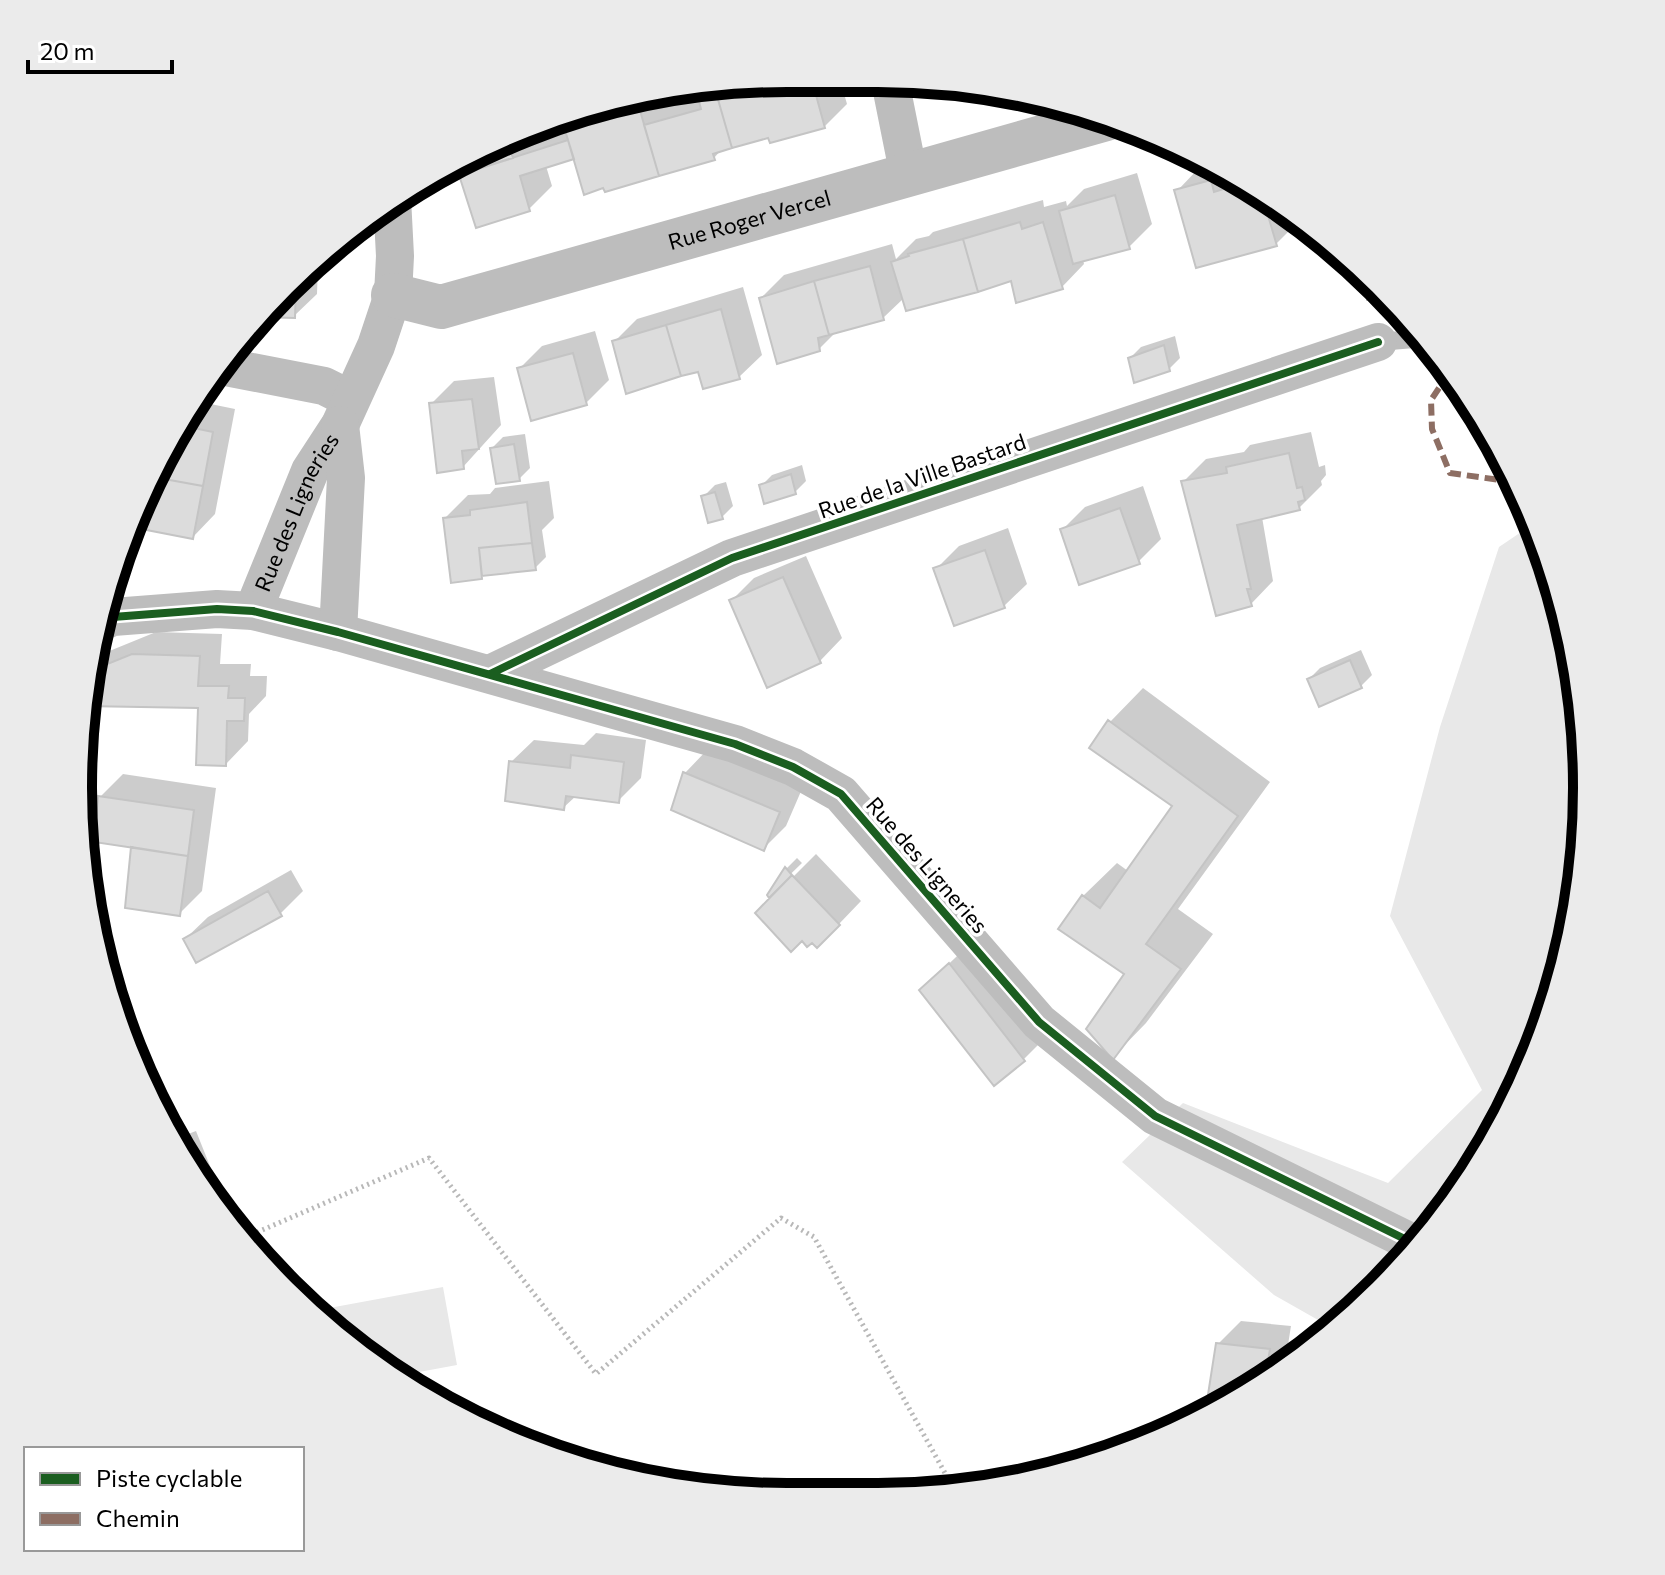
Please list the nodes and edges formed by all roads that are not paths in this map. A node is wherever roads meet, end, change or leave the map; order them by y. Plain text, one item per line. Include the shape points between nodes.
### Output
1 (892, 92) edge
2 (1087, 125) edge
3 (909, 176) junction
4 (393, 215) edge
5 (393, 295) junction
6 (1409, 339) edge
7 (1378, 342) joint
8 (233, 368) edge
9 (345, 412) junction
10 (253, 611) junction
11 (114, 617) edge
12 (338, 632) junction
13 (490, 674) junction
14 (1406, 1239) edge

1 - 3 street
2 - 3 street, Rue Roger Vercel
3 - 5 street, Rue Roger Vercel via 441,307
4 - 5 street, Rue des Ligneries
5 - 9 street, Rue des Ligneries
6 - 7 lane
7 - 13 street, Rue de la Ville Bastard via 732,558
8 - 9 street via 324,386
9 - 10 street, Rue des Ligneries via 310,471
9 - 12 street, Rue des Ligneries
10 - 11 street
10 - 12 street, Rue des Ligneries
12 - 13 street, Rue des Ligneries
13 - 14 street, Rue des Ligneries via 735,744 841,794 1039,1022 1112,1083 1155,1116

